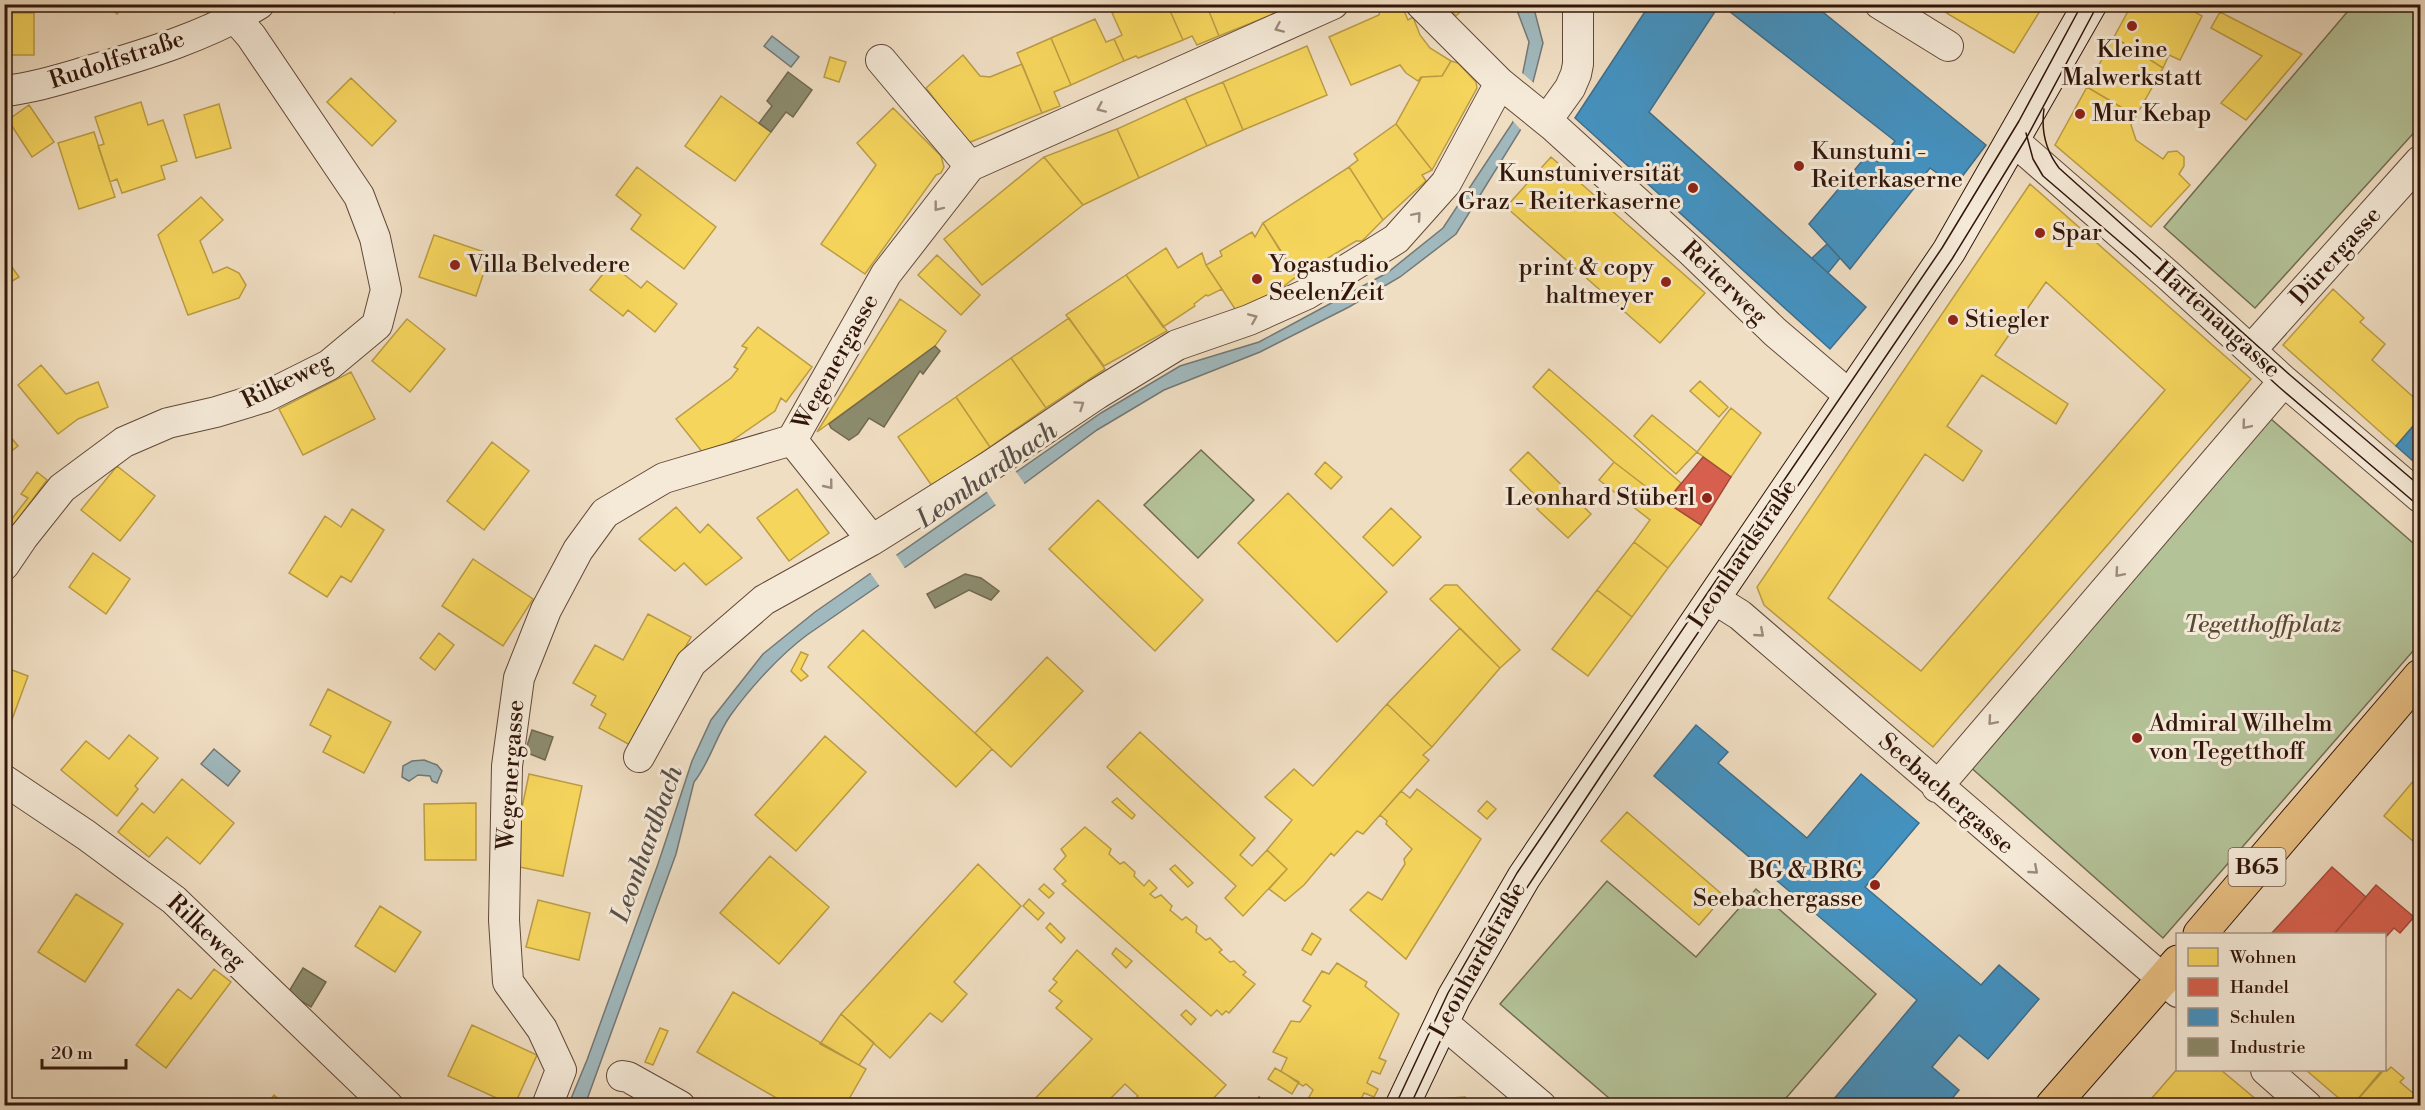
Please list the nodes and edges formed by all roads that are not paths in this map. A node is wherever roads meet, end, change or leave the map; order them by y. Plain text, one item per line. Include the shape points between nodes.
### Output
1 (1333, 4) edge
2 (1421, 4) edge
3 (1578, 4) edge
4 (1880, 4) edge
5 (2090, 4) edge
6 (248, 12) edge
7 (1948, 46) dead end
8 (881, 60) dead end
9 (1505, 87) junction
10 (4, 91) edge
11 (1541, 115) junction
12 (2014, 141) junction
13 (2421, 161) edge
14 (970, 166) junction
15 (2251, 350) junction
16 (2284, 381) junction
17 (1850, 395) junction
18 (792, 440) junction
19 (2421, 497) edge
20 (872, 540) junction
21 (4, 565) edge
22 (1713, 598) junction
23 (2421, 676) edge
24 (639, 756) dead end
25 (4, 780) edge
26 (1937, 787) junction
27 (2201, 933) edge
28 (2173, 978) edge
29 (1442, 1022) junction
30 (2267, 1071) edge
31 (622, 1076) dead end
32 (388, 1106) edge
33 (547, 1106) edge
34 (680, 1106) edge
35 (1402, 1106) edge
36 (1541, 1106) edge
37 (2052, 1106) edge
38 (2307, 1106) edge

1 -> 14 street, Wegenergasse
2 - 9 street, Reiterweg
3 - 11 street via 1576,74 1570,88
4 - 7 street
5 - 12 main road, Leonhardstraße
6 - 10 street, Rudolfstraße via 127,60 49,83
6 - 21 street, Rilkeweg via 251,36 360,196 375,238 386,290 377,325 329,365 265,398 168,423 124,442 62,488
8 - 14 street
9 - 11 street, Reiterweg
20 -> 9 street via 1177,345 1249,320 1307,294 1396,239 1446,183
11 - 17 street, Reiterweg via 1775,332
12 - 15 street, Hartenaugasse
12 - 17 main road, Leonhardstraße via 1949,251
13 - 15 street, Dürergasse
14 -> 18 street, Wegenergasse via 886,274
15 - 16 street, Hartenaugasse
16 - 19 street, Hartenaugasse
16 -> 26 street
17 - 22 main road, Leonhardstraße
18 -> 20 street
18 - 33 street, Wegenergasse via 664,478 605,513 556,589 519,678 507,766 504,920 508,982 542,1029 561,1070
20 - 24 street via 764,600 691,663
22 -> 26 street, Seebachergasse via 1740,615
22 - 29 main road, Leonhardstraße via 1524,878
23 - 27 main road, B65
25 - 32 street, Rilkeweg via 174,900
26 -> 28 street, Seebachergasse
28 - 37 main road
29 - 35 main road, Leonhardstraße
29 - 36 street
30 - 38 street
31 - 34 street

